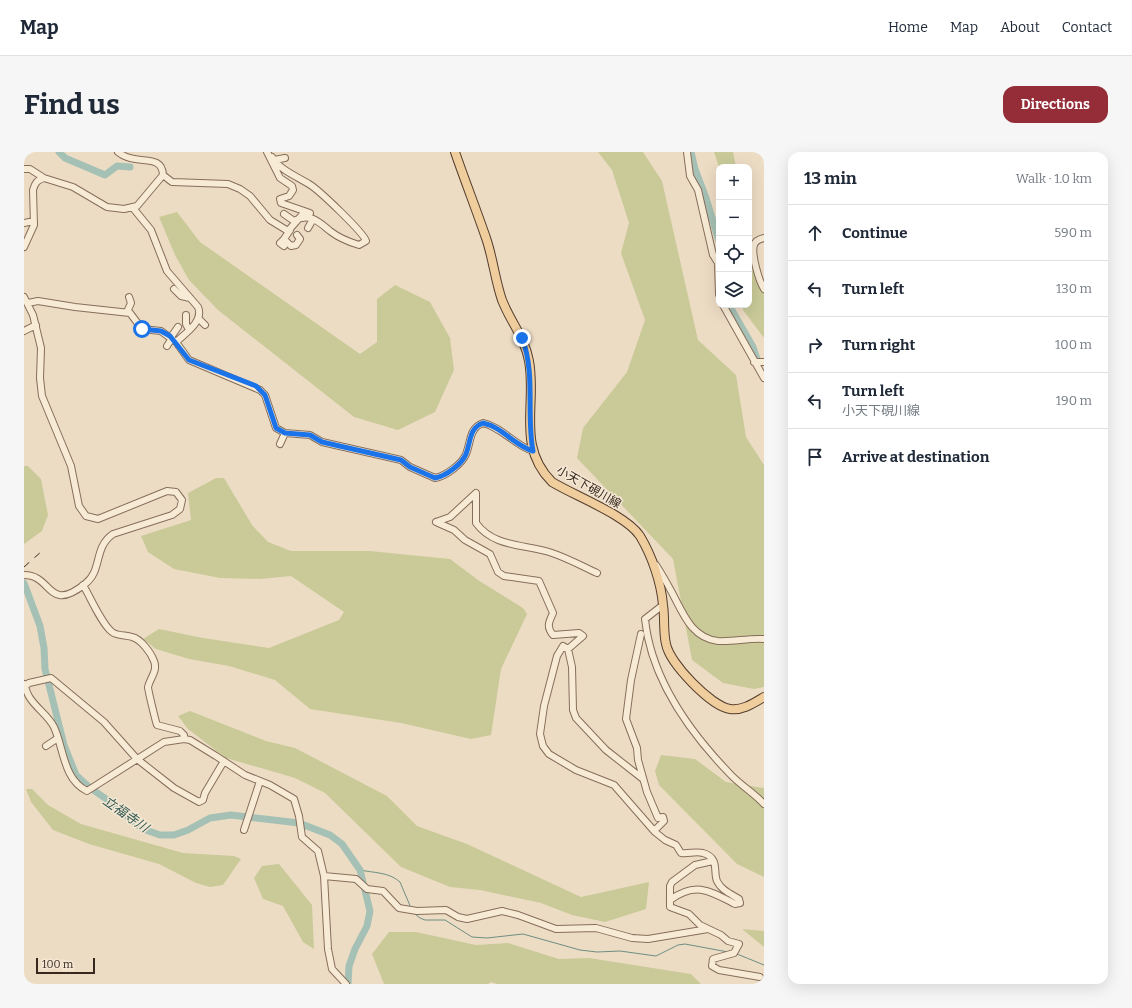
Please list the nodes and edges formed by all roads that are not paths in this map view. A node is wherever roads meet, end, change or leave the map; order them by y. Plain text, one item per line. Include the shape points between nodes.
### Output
1 (118, 152) edge
2 (268, 152) edge
3 (454, 152) edge
4 (688, 152) edge
5 (285, 158) dead end
6 (274, 160) junction
7 (24, 169) edge
8 (163, 175) junction
9 (44, 178) junction
10 (133, 208) junction
11 (284, 214) dead end
12 (297, 219) junction
13 (313, 219) junction
14 (34, 221) junction
15 (24, 223) edge
16 (308, 228) dead end
17 (290, 230) junction
18 (297, 235) dead end
19 (764, 238) edge
20 (284, 239) junction
21 (284, 246) dead end
22 (24, 247) edge
23 (718, 272) edge
24 (174, 289) dead end
25 (764, 289) edge
26 (24, 297) edge
27 (129, 297) dead end
28 (190, 298) junction
29 (28, 303) junction
30 (725, 308) edge
31 (127, 312) junction
32 (186, 314) dead end
33 (199, 319) junction
34 (36, 325) junction
35 (205, 325) dead end
36 (141, 327) junction
37 (178, 327) dead end
38 (134, 330) dead end
39 (189, 330) junction
40 (24, 331) edge
41 (173, 339) junction
42 (168, 346) dead end
43 (754, 362) junction
44 (764, 362) edge
45 (764, 378) edge
46 (285, 433) junction
47 (280, 444) dead end
48 (533, 451) junction
49 (646, 548) junction
50 (597, 572) dead end
51 (24, 574) edge
52 (83, 585) junction
53 (663, 605) junction
54 (764, 639) edge
55 (568, 649) junction
56 (651, 650) junction
57 (25, 685) edge
58 (764, 697) edge
59 (58, 738) junction
60 (184, 739) junction
61 (46, 746) dead end
62 (137, 759) junction
63 (224, 760) junction
64 (643, 779) junction
65 (260, 781) junction
66 (764, 804) edge
67 (244, 830) dead end
68 (655, 830) junction
69 (713, 861) junction
70 (324, 876) junction
71 (670, 900) junction
72 (708, 929) junction
73 (760, 978) dead end
74 (346, 984) edge

1 - 8 street via 128,158 157,156 161,161
2 - 6 street
2 - 12 street via 280,178 292,186 293,190 289,196 280,199 281,202 310,213 302,214
3 - 48 main road, 小天下硯川線 via 486,239 501,298 526,349 529,362 529,425
4 - 23 street via 690,176 698,190
5 - 6 street
6 - 13 street via 286,171 319,191 361,231 366,241 359,245 348,242
7 - 9 street via 30,169
8 - 10 street via 144,199
8 - 17 street via 172,182 228,184 240,189 250,196 270,220
9 - 10 street via 73,187 107,207
9 - 14 street via 37,181 33,190
10 - 28 street via 151,230 167,271
11 - 12 street via 294,221
12 - 13 street
12 - 17 street
13 - 16 street
14 - 15 street
14 - 22 street
17 - 20 street
18 - 20 street via 300,239 296,245 291,246
19 - 25 street via 753,247 754,260
20 - 21 street via 280,243
24 - 28 street via 181,296
26 - 29 street
27 - 31 street via 131,303
28 - 33 street via 200,313
29 - 31 street via 38,301
29 - 34 street
30 - 43 street
31 - 36 street
32 - 39 street
33 - 35 street
33 - 39 street
34 - 40 street
34 - 52 street via 41,348 40,388 71,466 81,511 86,516 98,519 167,491 176,492 182,500 180,509 172,515 113,534 106,539 101,546 93,576
36 - 38 street
36 - 41 street via 161,331
37 - 41 street
39 - 41 street
41 - 42 street
41 - 46 street via 189,360 260,390 265,395 276,428
43 - 44 street
43 - 45 street
46 - 47 street
46 - 48 street via 310,435 322,442 401,460 435,478 449,472 466,456 474,430 483,423
48 - 49 main road, 小天下硯川線 via 544,473 552,482 632,527
49 - 53 main road, 小天下硯川線 via 660,587
49 - 54 street via 693,629 712,640 726,642
50 - 55 street via 551,553 501,541 487,534 476,524 476,493 450,517 436,522 454,530 465,540 490,554 498,572 504,576 539,581 552,613 548,625 553,635 579,633 583,636
51 - 52 street via 39,579 61,596
52 - 60 street via 106,627 113,634 134,637 154,661 156,668 148,688 155,721 157,725 180,731
53 - 56 street via 645,619
53 - 58 main road, 小天下硯川線 via 666,645 671,658 711,700 731,710 740,709
55 - 64 street via 572,667 573,710 576,718 606,750
55 - 68 street via 563,646 560,648 550,679 540,724 543,746 549,754 576,770 614,785
56 - 64 street via 641,634 626,718 637,748
56 - 66 street via 667,691 684,717 732,776
57 - 59 street via 29,698 46,714
57 - 62 street via 46,678 56,681 104,722
59 - 61 street
59 - 62 street via 67,770 80,787 91,788
60 - 62 street via 164,742
60 - 63 street
62 - 63 street via 174,788 201,802
63 - 65 street via 245,775
64 - 68 street via 658,818 663,817 664,821
65 - 67 street
65 - 70 street via 294,799 303,839 318,851
68 - 69 street via 665,840 676,844 681,853 701,852
69 - 71 street via 695,865 672,882
69 - 71 street via 718,882 725,891 739,899 740,903 735,904 702,888 686,891
70 - 72 street via 356,879 367,889 383,891 400,908 446,910 466,920 502,911 518,914 556,929 596,928 632,938 661,938
70 - 74 street via 328,949 332,969
71 - 72 street via 672,908 689,914
72 - 73 street via 739,944 734,953 713,959 712,966 719,970

